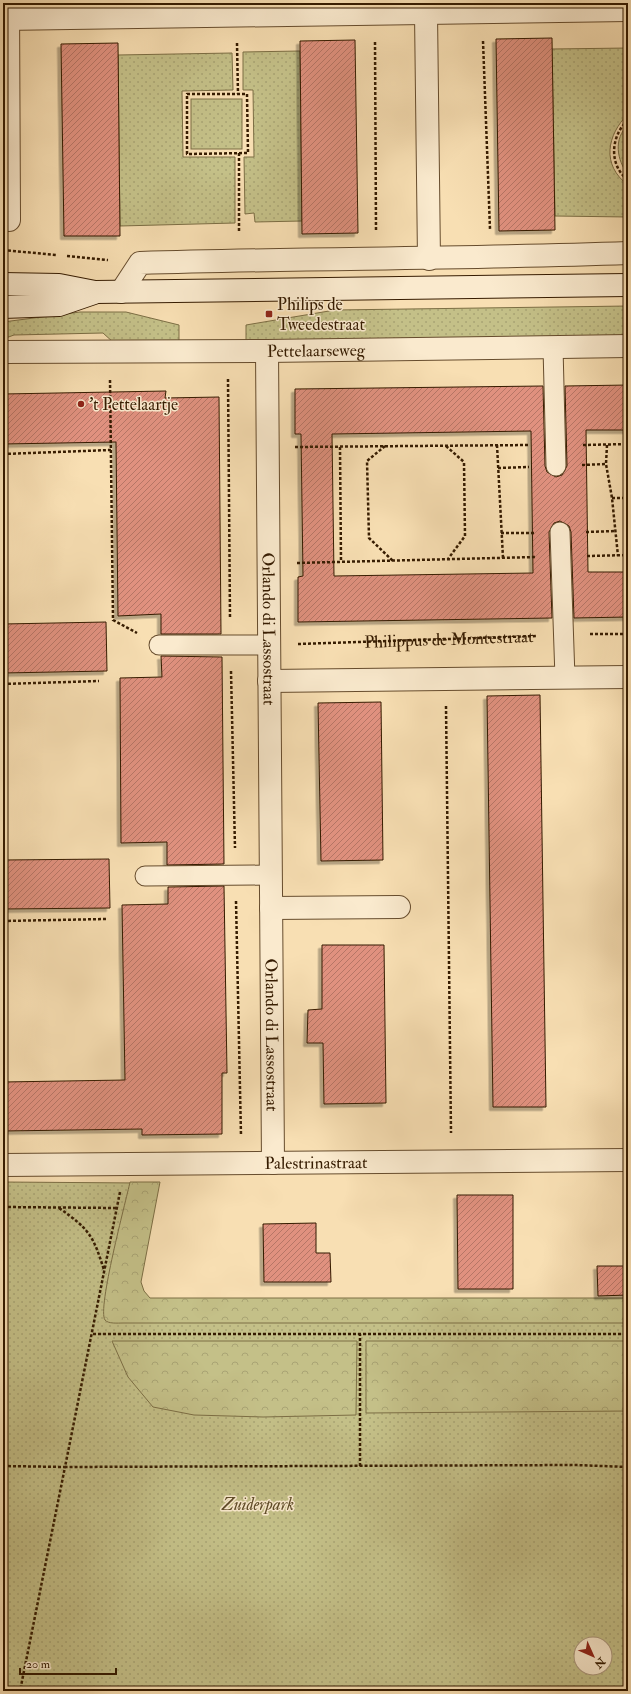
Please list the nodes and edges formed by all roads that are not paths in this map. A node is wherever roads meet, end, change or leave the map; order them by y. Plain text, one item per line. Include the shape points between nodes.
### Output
1 (323, 9) edge
2 (628, 10) edge
3 (426, 13) junction
4 (7, 14) edge
5 (9, 220) dead end
6 (628, 253) edge
7 (428, 259) junction
8 (3, 284) edge
9 (628, 285) edge
10 (95, 292) junction
11 (121, 292) junction
12 (3, 307) edge
13 (628, 346) edge
14 (553, 347) junction
15 (267, 351) junction
16 (3, 352) edge
17 (556, 466) dead end
18 (560, 532) dead end
19 (269, 644) junction
20 (159, 645) road end
21 (628, 677) edge
22 (565, 678) junction
23 (269, 681) junction
24 (271, 875) junction
25 (144, 876) dead end
26 (399, 907) dead end
27 (271, 908) junction
28 (628, 1160) edge
29 (273, 1163) junction
30 (3, 1165) edge

1 - 3 street via 375,14
1 - 4 street via 236,16
2 - 3 street
3 - 7 street
4 - 5 street
6 - 7 street
7 - 11 street via 140,263
8 - 10 street via 59,285
9 - 11 street
10 - 11 street
10 - 12 street via 59,305
13 - 14 street, Pettelaarseweg
14 - 15 street, Pettelaarseweg
14 - 17 lane
15 - 16 street, Pettelaarseweg
15 - 19 street, Orlando di Lassostraat
18 - 22 lane
19 - 20 lane
19 - 23 street, Orlando di Lassostraat
21 - 22 street
22 - 23 street
23 - 24 street, Orlando di Lassostraat
24 - 25 lane
24 - 27 street, Orlando di Lassostraat
26 - 27 street
27 - 29 street, Orlando di Lassostraat
28 - 29 street, Palestrinastraat
29 - 30 street, Palestrinastraat

